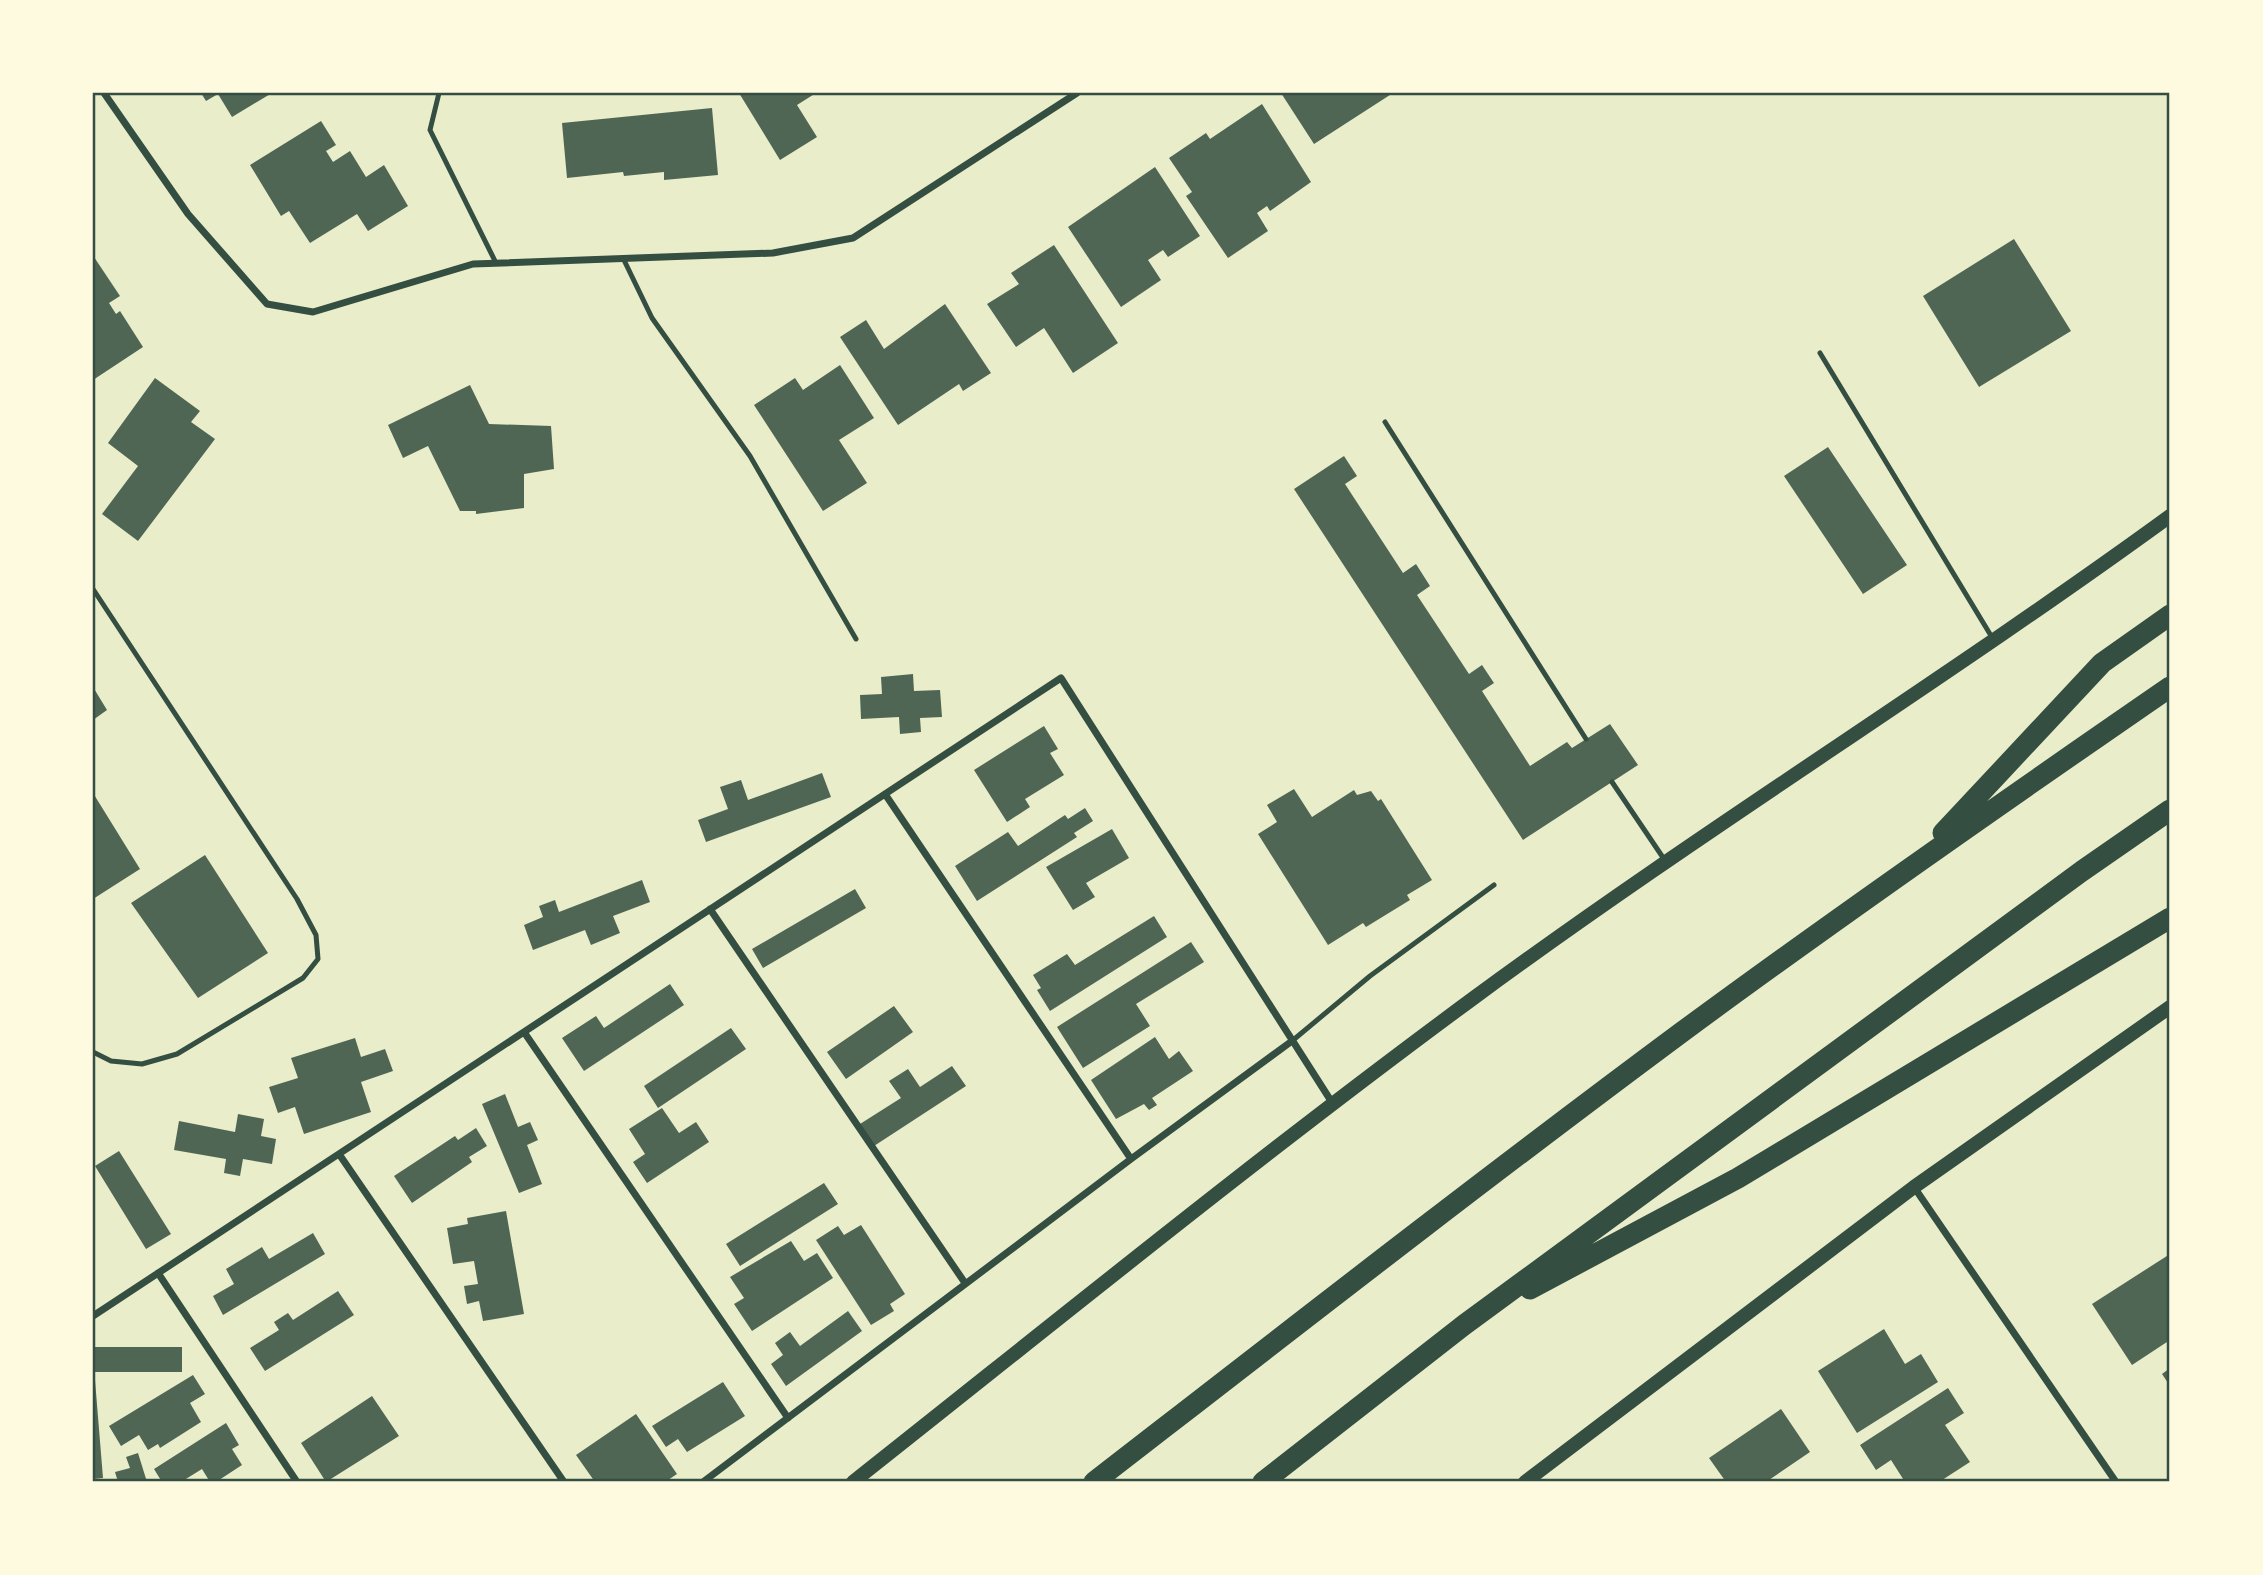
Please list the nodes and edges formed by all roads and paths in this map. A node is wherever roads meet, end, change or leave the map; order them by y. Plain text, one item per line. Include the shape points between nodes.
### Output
1 (104, 93) edge
2 (439, 93) edge
3 (1077, 93) edge
4 (623, 258) junction
5 (496, 263) junction
6 (1820, 353) dead end
7 (1385, 422) dead end
8 (2170, 516) edge
9 (93, 589) edge
10 (2170, 615) edge
11 (856, 639) dead end
12 (1993, 639) junction
13 (2170, 687) edge
14 (1586, 739) dead end
15 (1612, 782) dead end
16 (885, 794) junction
17 (2170, 810) edge
18 (1666, 862) junction
19 (1913, 865) junction
20 (1494, 885) dead end
21 (710, 909) junction
22 (2170, 918) edge
23 (2170, 1007) edge
24 (524, 1032) junction
25 (1292, 1041) junction
26 (93, 1052) edge
27 (1334, 1105) junction
28 (339, 1154) junction
29 (1131, 1159) junction
30 (1914, 1187) junction
31 (158, 1273) junction
32 (965, 1283) junction
33 (93, 1316) edge
34 (1464, 1325) junction
35 (788, 1418) junction
36 (297, 1482) edge
37 (564, 1482) edge
38 (703, 1482) edge
39 (853, 1482) edge
40 (1094, 1482) edge
41 (1263, 1482) edge
42 (1525, 1482) edge
43 (2116, 1482) edge

1 - 5 street via 188,214 267,304 313,312 473,264
2 - 5 lane via 430,130
3 - 4 street via 853,239 773,253
4 - 5 street
4 - 11 lane via 652,318 751,456
6 - 12 lane
7 - 14 lane
8 - 12 main road
9 - 26 lane via 297,899 316,935 318,959 303,978 177,1054 142,1064 111,1061
10 - 19 highway via 2102,663
12 - 18 main road
13 - 19 highway
15 - 18 lane
16 - 21 street
16 - 25 street via 1061,678
16 - 29 street
17 - 34 highway
18 - 27 main road via 1475,997
19 - 40 highway via 1465,1195
20 - 25 lane via 1370,976
21 - 24 street
21 - 32 street
22 - 34 highway via 1738,1178
23 - 30 main road
24 - 28 street
24 - 35 street
25 - 27 street
25 - 29 street
27 - 39 main road
28 - 31 street
28 - 37 street
29 - 32 street
30 - 42 main road
30 - 43 street
31 - 33 street
31 - 36 street
32 - 35 street
34 - 41 highway
35 - 38 street

